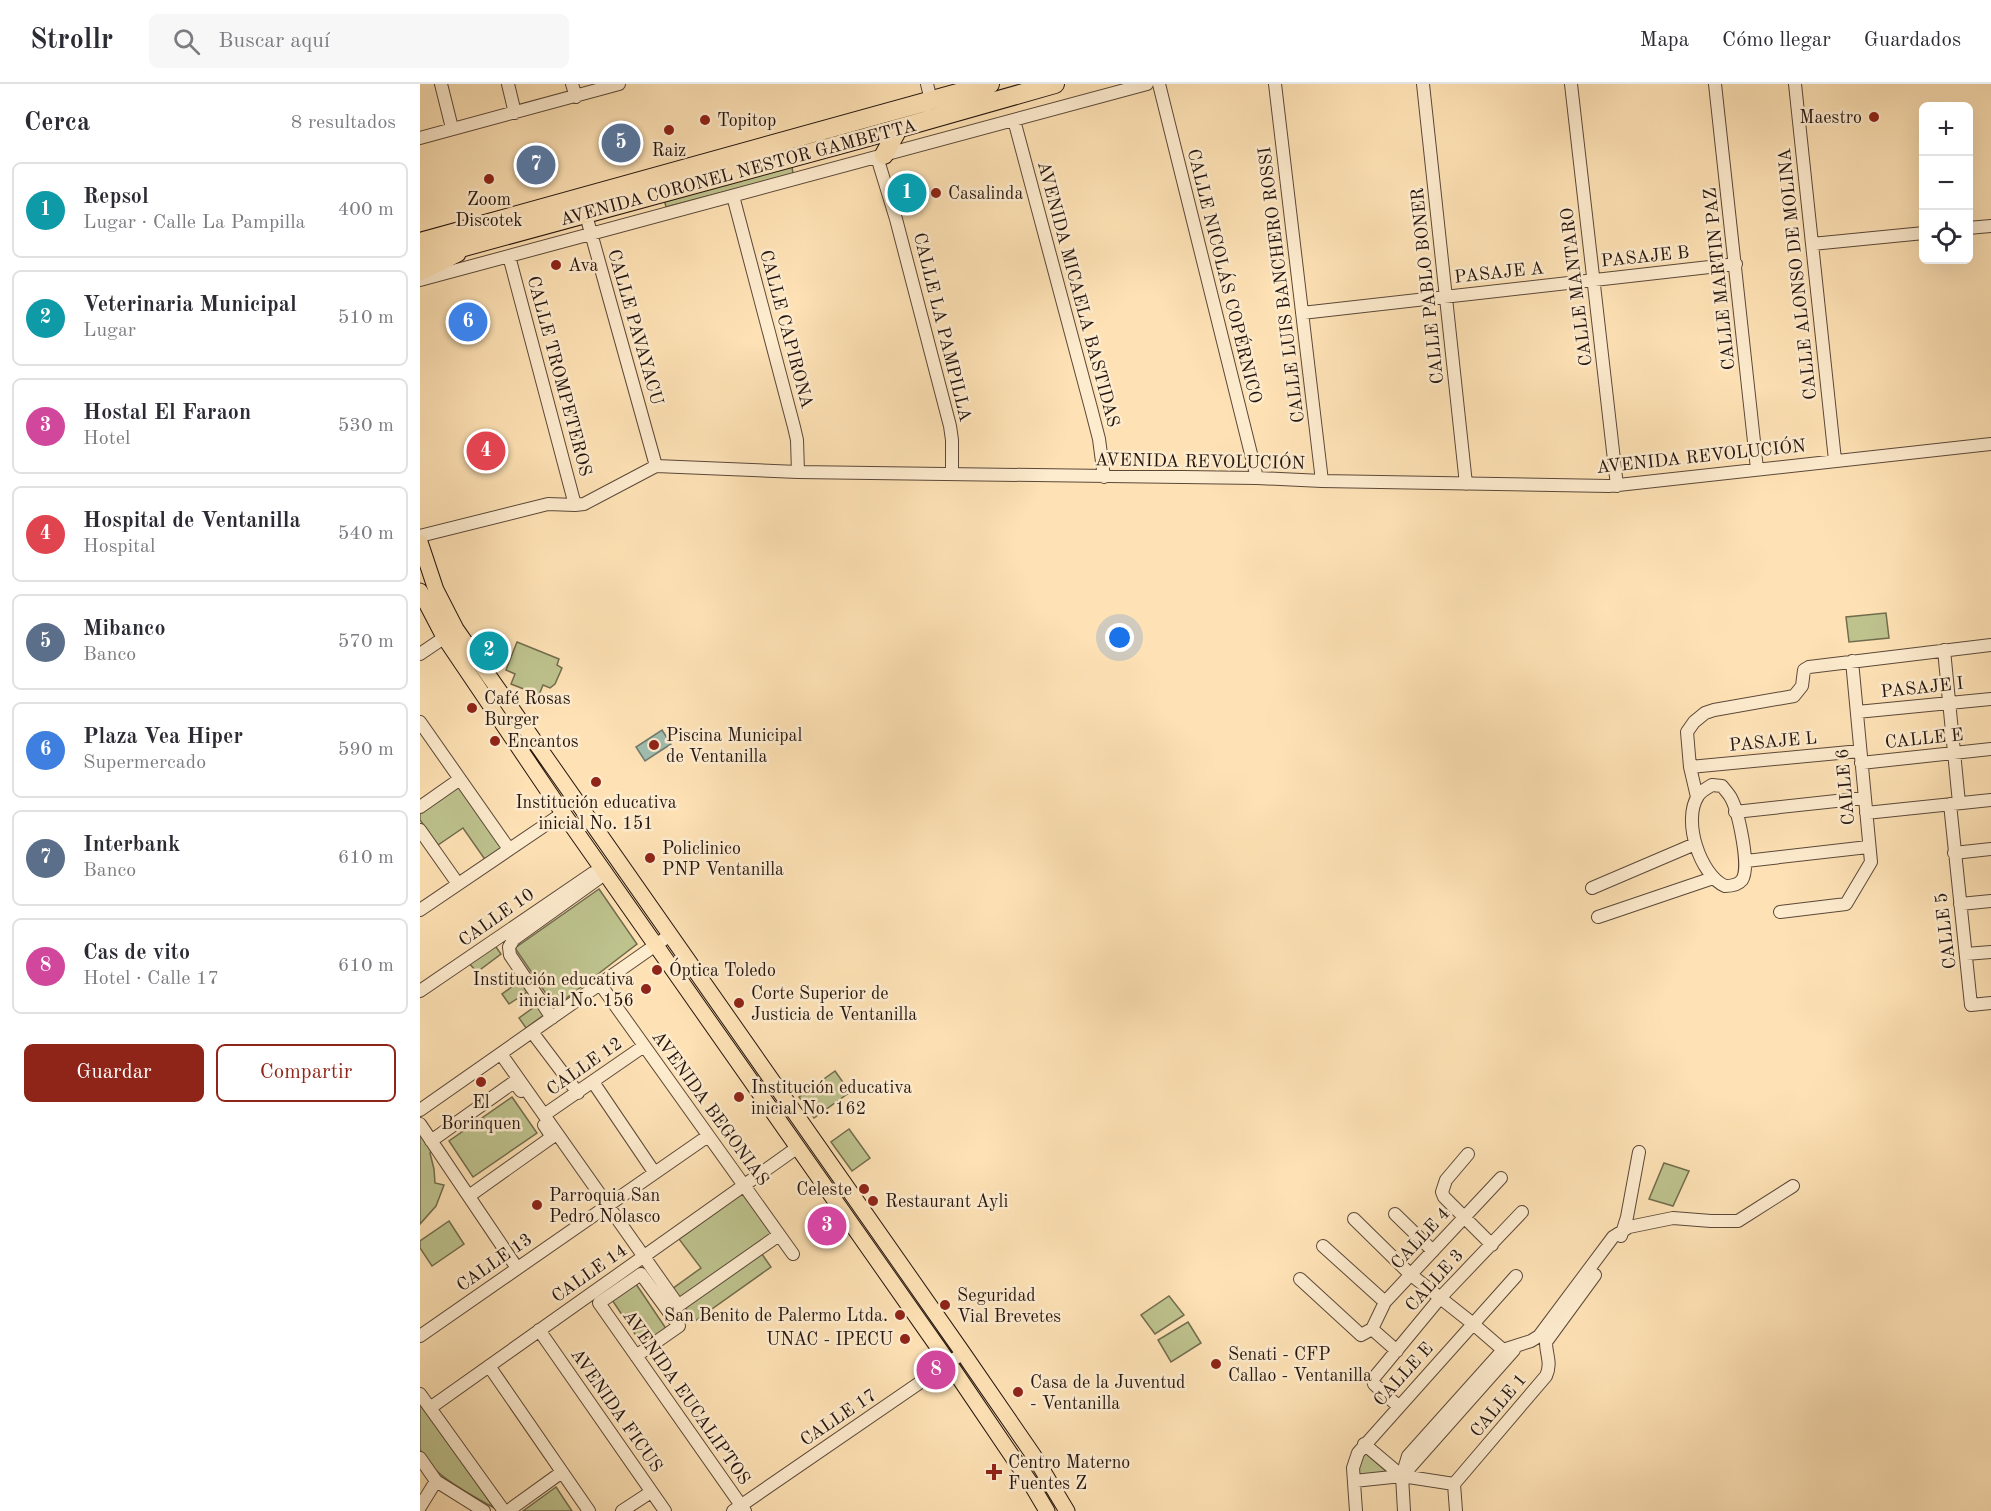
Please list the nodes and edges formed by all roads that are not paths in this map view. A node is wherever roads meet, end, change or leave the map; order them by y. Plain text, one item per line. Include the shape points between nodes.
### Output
1 (441, 84) edge
2 (508, 84) edge
3 (572, 84) edge
4 (619, 84) edge
5 (990, 84) edge
6 (1055, 84) edge
7 (1148, 84) edge
8 (1159, 84) edge
9 (1275, 84) edge
10 (1423, 84) edge
11 (1571, 84) edge
12 (1716, 84) edge
13 (1795, 84) edge
14 (929, 92) edge
15 (576, 97) junction
16 (515, 113) junction
17 (1014, 120) junction
18 (905, 126) junction
19 (453, 128) junction
20 (420, 138) edge
21 (881, 156) junction
22 (733, 196) junction
23 (584, 205) junction
24 (1991, 226) edge
25 (1973, 228) edge
26 (1919, 233) edge
27 (591, 234) junction
28 (420, 242) edge
29 (481, 242) junction
30 (1812, 244) junction
31 (508, 256) junction
32 (420, 259) edge
33 (1736, 264) junction
34 (420, 273) edge
35 (1593, 279) junction
36 (420, 280) edge
37 (1447, 296) junction
38 (1302, 313) junction
39 (1991, 444) edge
40 (1835, 460) junction
41 (656, 466) junction
42 (1757, 469) junction
43 (798, 472) junction
44 (952, 473) junction
45 (1104, 477) junction
46 (1257, 478) junction
47 (1322, 481) junction
48 (1466, 484) junction
49 (1617, 486) junction
50 (575, 506) junction
51 (420, 536) edge
52 (420, 542) edge
53 (420, 591) edge
54 (450, 633) junction
55 (1991, 645) edge
56 (1944, 650) junction
57 (420, 654) edge
58 (1852, 661) junction
59 (1991, 699) edge
60 (1949, 703) junction
61 (1857, 712) junction
62 (420, 722) edge
63 (1991, 749) edge
64 (1955, 753) junction
65 (1861, 757) junction
66 (1690, 767) junction
67 (460, 779) junction
68 (1697, 797) junction
69 (1864, 798) junction
70 (1991, 800) edge
71 (1954, 804) junction
72 (420, 807) edge
73 (1736, 812) junction
74 (563, 813) junction
75 (1866, 813) junction
76 (420, 830) edge
77 (1695, 844) junction
78 (1868, 847) junction
79 (509, 849) junction
80 (1991, 849) edge
81 (1954, 853) junction
82 (1746, 861) junction
83 (600, 873) junction
84 (1713, 878) junction
85 (458, 884) junction
86 (1592, 888) dead end
87 (1991, 901) edge
88 (1960, 904) junction
89 (420, 910) edge
90 (1780, 912) dead end
91 (1598, 917) dead end
92 (670, 935) junction
93 (656, 945) junction
94 (1991, 952) edge
95 (1966, 954) junction
96 (600, 984) junction
97 (420, 991) edge
98 (1991, 1004) edge
99 (552, 1018) junction
100 (532, 1032) junction
101 (644, 1046) junction
102 (752, 1051) junction
103 (501, 1054) junction
104 (738, 1061) junction
105 (593, 1082) junction
106 (578, 1093) junction
107 (420, 1110) edge
108 (544, 1115) junction
109 (420, 1124) edge
110 (708, 1136) junction
111 (431, 1141) junction
112 (798, 1147) junction
113 (1640, 1152) dead end
114 (1468, 1154) dead end
115 (654, 1172) junction
116 (1501, 1178) dead end
117 (744, 1186) junction
118 (1793, 1186) dead end
119 (469, 1196) junction
120 (607, 1205) junction
121 (1522, 1212) dead end
122 (1395, 1214) dead end
123 (1465, 1217) junction
124 (1354, 1219) dead end
125 (1618, 1234) junction
126 (779, 1235) junction
127 (1492, 1245) junction
128 (1323, 1246) dead end
129 (1433, 1251) junction
130 (793, 1254) dead end
131 (643, 1257) junction
132 (517, 1268) junction
133 (1410, 1274) junction
134 (1516, 1276) dead end
135 (1300, 1279) dead end
136 (1440, 1298) junction
137 (1385, 1302) junction
138 (599, 1303) joint
139 (673, 1309) junction
140 (1472, 1323) junction
141 (1372, 1329) junction
142 (539, 1330) junction
143 (420, 1336) edge
144 (1542, 1339) junction
145 (1397, 1350) junction
146 (963, 1353) junction
147 (1506, 1353) junction
148 (636, 1356) junction
149 (950, 1363) junction
150 (489, 1366) junction
151 (420, 1394) edge
152 (1398, 1406) junction
153 (430, 1408) junction
154 (1364, 1444) junction
155 (420, 1458) edge
156 (562, 1472) junction
157 (1402, 1476) junction
158 (436, 1481) junction
159 (1354, 1481) junction
160 (1454, 1484) junction
161 (651, 1492) junction
162 (420, 1507) edge
163 (740, 1509) edge
164 (484, 1511) edge
165 (506, 1511) edge
166 (589, 1511) edge
167 (622, 1511) edge
168 (665, 1511) edge
169 (1047, 1511) edge
170 (1067, 1511) edge
171 (1356, 1511) edge
172 (1404, 1511) edge
173 (1456, 1511) edge

1 - 19 street
2 - 16 street
3 - 15 street
4 - 15 street
5 - 14 highway, AVENIDA CORONEL NESTOR GAMBETTA
6 - 18 highway, AVENIDA CORONEL NESTOR GAMBETTA
7 - 17 street
8 - 46 street, CALLE NICOLÁS COPÉRNICO
9 - 38 street, CALLE LUIS BANCHERO ROSSI
10 - 37 street, CALLE PABLO BONER
11 - 35 street, CALLE MANTARO
12 - 33 street, CALLE MARTIN PAZ
13 - 30 street, CALLE ALONSO DE MOLINA
14 - 18 street
14 - 23 highway, AVENIDA CORONEL NESTOR GAMBETTA
15 - 16 street
16 - 19 street
17 - 21 street
17 - 45 street, AVENIDA MICAELA BASTIDAS via 1099,439
18 - 21 highway
18 - 23 highway, AVENIDA CORONEL NESTOR GAMBETTA
19 - 20 street
21 - 22 street
21 - 44 street, CALLE LA PAMPILLA via 950,426
22 - 27 street
22 - 43 street, CALLE CAPIRONA via 794,427
23 - 27 street, CALLE PAVAYACU
23 - 28 highway, AVENIDA CORONEL NESTOR GAMBETTA
23 - 29 highway, AVENIDA CORONEL NESTOR GAMBETTA
24 - 25 street
26 - 30 street
27 - 31 street
27 - 41 street, CALLE PAVAYACU
29 - 32 highway, AVENIDA CORONEL NESTOR GAMBETTA
29 - 34 main road
30 - 40 street, CALLE ALONSO DE MOLINA
31 - 36 street
31 - 50 street, CALLE TROMPETEROS
33 - 35 street, PASAJE B
33 - 42 street, CALLE MARTIN PAZ
35 - 37 street, PASAJE A
35 - 49 street, CALLE MANTARO
37 - 38 street, PASAJE A
37 - 48 street, CALLE PABLO BONER
38 - 47 street, CALLE LUIS BANCHERO ROSSI
39 - 40 street, AVENIDA REVOLUCIÓN
40 - 42 street, AVENIDA REVOLUCIÓN
41 - 43 street, AVENIDA REVOLUCIÓN
41 - 50 street
42 - 49 street, AVENIDA REVOLUCIÓN
43 - 44 street, AVENIDA REVOLUCIÓN
44 - 45 street, AVENIDA REVOLUCIÓN
45 - 46 street, AVENIDA REVOLUCIÓN
46 - 47 street, AVENIDA REVOLUCIÓN
47 - 48 street, AVENIDA REVOLUCIÓN
48 - 49 street, AVENIDA REVOLUCIÓN
50 - 51 street via 548,504
52 - 54 main road
53 - 54 main road
54 - 57 street
54 - 74 main road
54 - 92 main road
55 - 56 street
56 - 58 street
56 - 60 street, CALLE 5
58 - 61 street, CALLE 6
58 - 66 street via 1809,667 1804,670 1802,686 1792,697 1714,710 1700,717 1687,732
59 - 60 street, PASAJE I
60 - 61 street, PASAJE I
60 - 64 street, CALLE 5
61 - 65 street, CALLE 6
62 - 67 street
63 - 64 street, CALLE E
64 - 65 street, CALLE E
64 - 71 street, CALLE 5
65 - 66 street, PASAJE L
65 - 69 street, CALLE 6
66 - 68 street
67 - 72 street
67 - 79 street
68 - 73 street via 1712,785 1722,786
68 - 77 street via 1692,823
69 - 73 street
69 - 75 street, CALLE 6
70 - 71 street
71 - 75 street
71 - 81 street, CALLE 5
73 - 82 street
74 - 79 street
74 - 83 main road
75 - 78 street, CALLE 6
76 - 85 street
77 - 84 street
77 - 86 street
78 - 82 street
78 - 90 street, CALLE 6 via 1870,864 1846,904
79 - 85 street
80 - 81 street
81 - 88 street, CALLE 5
82 - 84 street via 1745,873 1734,885 1725,886
83 - 93 main road
83 - 97 street, CALLE 10
83 - 99 street, CALLE 10 via 514,939 509,947 510,955
84 - 91 street
85 - 89 street
87 - 88 street
88 - 95 street, CALLE 5
92 - 93 street
92 - 102 main road
93 - 96 street
93 - 104 main road
94 - 95 street
95 - 98 street, CALLE 5 via 1971,1005
96 - 99 street
96 - 101 street, AVENIDA BEGONIAS
99 - 100 street
100 - 103 street
100 - 106 street
101 - 105 street, CALLE 12
101 - 110 street, AVENIDA BEGONIAS
102 - 104 main road
102 - 146 main road
103 - 107 street
103 - 108 street
104 - 112 main road
105 - 106 street, CALLE 12
105 - 115 street
106 - 108 street, CALLE 12
108 - 120 street
109 - 111 street
110 - 115 street, CALLE 13
110 - 117 street, AVENIDA BEGONIAS
111 - 119 street
111 - 119 street via 514,1082 552,1137
112 - 117 street, CALLE 14
112 - 149 main road
113 - 125 street
114 - 123 street via 1446,1180 1442,1192
115 - 120 street, CALLE 13
116 - 123 street, CALLE 4
117 - 126 street, AVENIDA BEGONIAS
117 - 131 street, CALLE 14
118 - 125 street via 1738,1221 1673,1218
119 - 132 street
120 - 131 street
120 - 132 street, CALLE 13
121 - 127 street, CALLE 3
122 - 129 street
123 - 127 street
123 - 129 street, CALLE 4
124 - 133 street
125 - 144 street
126 - 130 street, AVENIDA BEGONIAS
126 - 139 street
127 - 136 street, CALLE 3
128 - 137 street
129 - 133 street, CALLE 4
131 - 139 street
131 - 142 street, CALLE 14
132 - 143 street, CALLE 13
133 - 136 street
133 - 137 street, CALLE 4
134 - 140 street, CALLE E
135 - 141 street via 1361,1335
136 - 140 street
136 - 145 street, CALLE 3
137 - 141 street, CALLE 4
138 - 139 street, CALLE 14 via 641,1274
138 - 148 street, AVENIDA EUCALIPTOS
139 - 148 street via 678,1326
140 - 147 street
140 - 152 street, CALLE E
141 - 145 street
142 - 150 street, CALLE 14
142 - 161 street, AVENIDA FICUS
144 - 147 street
144 - 160 street, CALLE 1 via 1550,1360 1546,1376
145 - 152 street, CALLE 3 via 1373,1379
146 - 149 street, CALLE 17
146 - 170 main road
147 - 157 street via 1408,1456
148 - 163 street, AVENIDA EUCALIPTOS
149 - 163 street, CALLE 17
149 - 169 main road
150 - 153 street, CALLE 14
150 - 156 street
151 - 153 street
152 - 154 street, CALLE E
153 - 165 street
154 - 157 street
154 - 159 street, CALLE E via 1354,1460
155 - 158 street
156 - 165 street
156 - 166 street
157 - 159 street
157 - 160 street
157 - 172 street
158 - 162 street
158 - 164 street
159 - 171 street, CALLE E
160 - 173 street
161 - 167 street
161 - 168 street, AVENIDA FICUS

